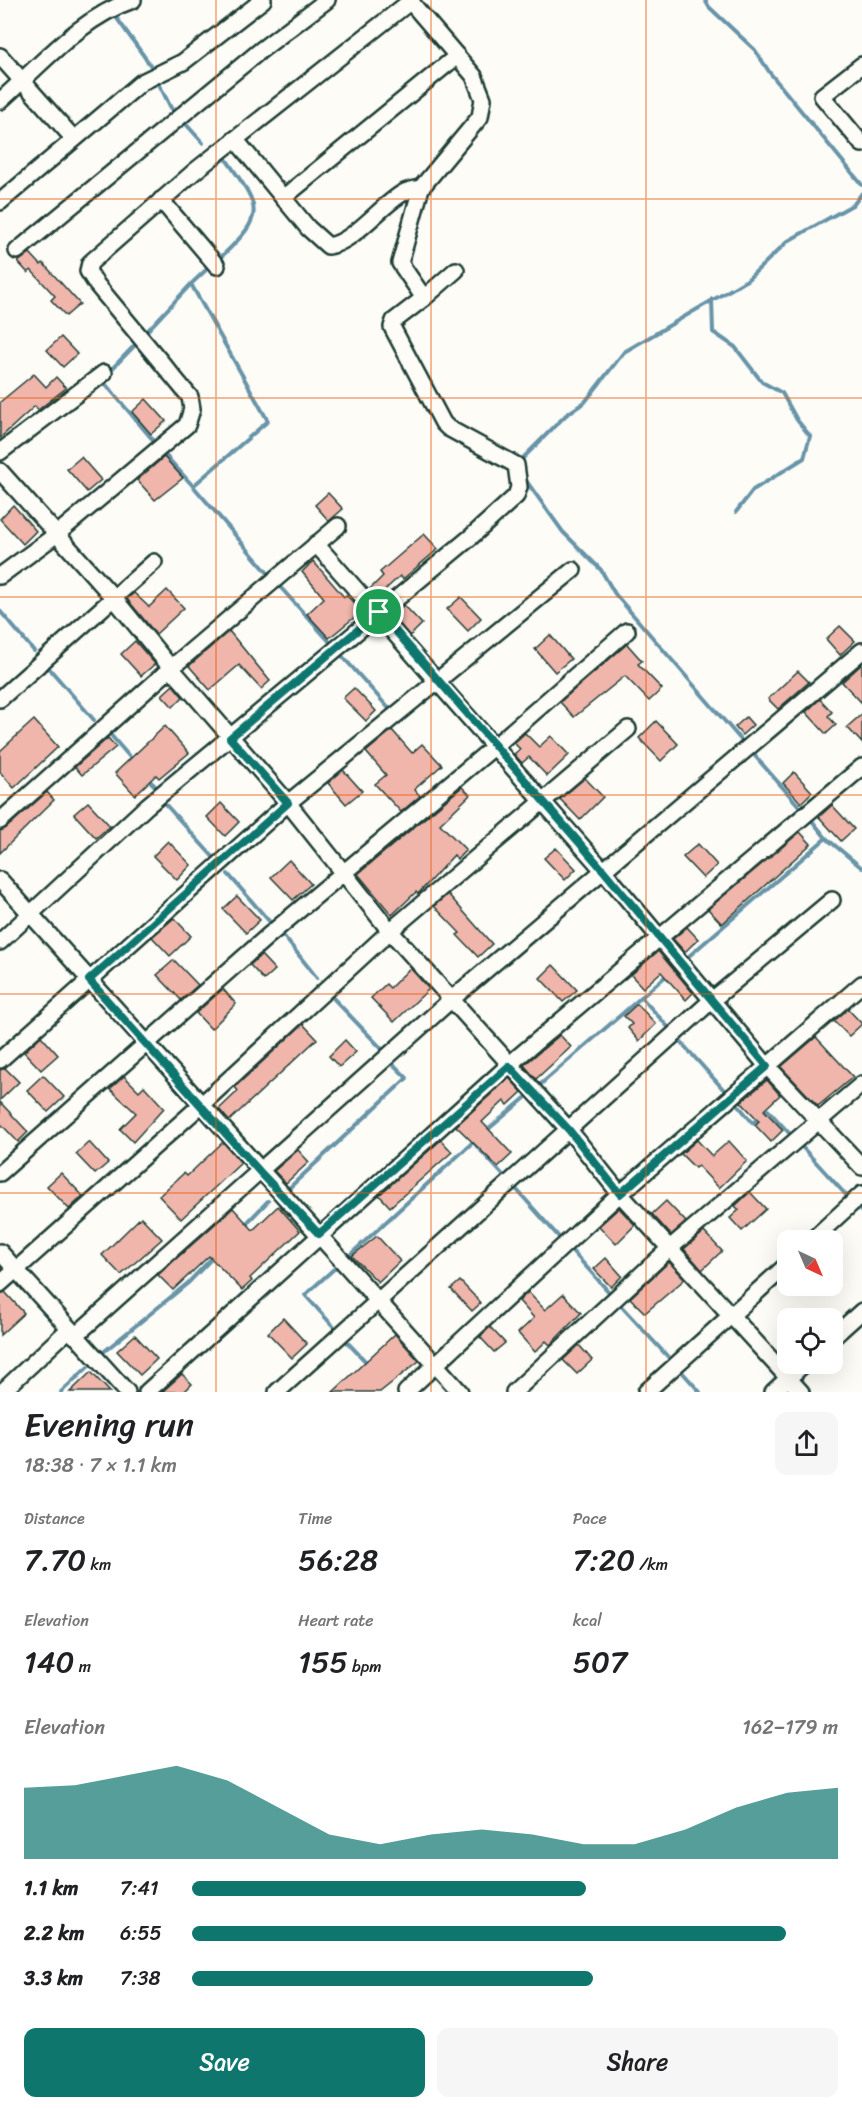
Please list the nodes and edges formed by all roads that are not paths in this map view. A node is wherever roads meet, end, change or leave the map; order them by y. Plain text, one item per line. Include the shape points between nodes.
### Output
1 (134, 0) edge
2 (263, 0) edge
3 (327, 0) edge
4 (410, 1) edge
5 (0, 56) edge
6 (457, 56) junction
7 (862, 65) edge
8 (22, 82) junction
9 (0, 101) edge
10 (235, 139) junction
11 (74, 140) junction
12 (862, 144) edge
13 (421, 188) junction
14 (283, 198) junction
15 (160, 200) junction
16 (0, 201) edge
17 (17, 251) dead end
18 (217, 266) dead end
19 (456, 270) dead end
20 (424, 298) junction
21 (104, 373) dead end
22 (0, 452) edge
23 (0, 471) edge
24 (338, 526) dead end
25 (57, 534) junction
26 (316, 544) junction
27 (154, 562) dead end
28 (573, 570) dead end
29 (0, 576) edge
30 (113, 597) junction
31 (379, 612) junction
32 (627, 631) dead end
33 (862, 651) edge
34 (171, 668) junction
35 (439, 681) junction
36 (0, 699) edge
37 (627, 729) dead end
38 (230, 738) junction
39 (495, 746) junction
40 (862, 767) edge
41 (545, 802) junction
42 (288, 803) junction
43 (0, 821) edge
44 (603, 870) junction
45 (342, 872) junction
46 (0, 880) edge
47 (832, 900) dead end
48 (32, 915) junction
49 (390, 931) junction
50 (660, 937) junction
51 (0, 942) edge
52 (89, 980) junction
53 (862, 984) edge
54 (453, 998) junction
55 (711, 1001) junction
56 (146, 1044) junction
57 (0, 1060) edge
58 (509, 1066) junction
59 (767, 1066) junction
60 (862, 1084) edge
61 (201, 1105) junction
62 (819, 1121) junction
63 (569, 1130) junction
64 (862, 1167) edge
65 (260, 1172) junction
66 (0, 1173) edge
67 (620, 1194) junction
68 (862, 1194) edge
69 (823, 1230) edge
70 (319, 1234) junction
71 (670, 1248) junction
72 (0, 1252) edge
73 (16, 1269) junction
74 (777, 1274) edge
75 (0, 1284) edge
76 (378, 1300) junction
77 (862, 1311) edge
78 (731, 1316) junction
79 (843, 1328) edge
80 (72, 1333) junction
81 (436, 1365) junction
82 (793, 1374) edge
83 (788, 1378) junction
84 (2, 1392) edge
85 (127, 1392) edge
86 (147, 1392) edge
87 (277, 1392) edge
88 (406, 1392) edge
89 (460, 1392) edge
90 (514, 1392) edge
91 (646, 1392) edge
92 (773, 1392) edge
93 (801, 1392) edge

1 - 8 street via 108,9 88,22
2 - 11 street via 183,62 142,82
3 - 17 street
4 - 6 street
4 - 10 street
5 - 8 street
6 - 13 street via 481,88 480,117
6 - 14 street
7 - 12 street via 822,96
8 - 9 street
8 - 11 street
10 - 14 street
10 - 15 street
11 - 16 street
13 - 14 street via 404,192 348,237 328,246
13 - 20 street via 400,263
15 - 18 street
15 - 25 street via 99,252 88,271 190,397 192,410 187,425
19 - 20 street
20 - 31 street via 394,321 394,332 443,423 511,460 516,465 519,487 516,496 472,537
21 - 22 street
23 - 25 street
24 - 26 street
25 - 29 street
25 - 30 street
26 - 31 street
26 - 34 street
27 - 30 street
28 - 35 street
30 - 34 street
30 - 36 street
31 - 35 street
31 - 38 street
32 - 39 street
33 - 44 street
34 - 38 street
34 - 43 street
35 - 39 street
35 - 42 street
37 - 41 street
38 - 42 street
38 - 48 street via 147,806
39 - 41 street
39 - 45 street
40 - 50 street
41 - 44 street
41 - 49 street
42 - 45 street
42 - 52 street
44 - 50 street
44 - 54 street
45 - 49 street
45 - 56 street
46 - 48 street
47 - 55 street
48 - 51 street
48 - 52 street
49 - 54 street
49 - 61 street
50 - 55 street
50 - 58 street
52 - 56 street
52 - 57 street
53 - 59 street
54 - 58 street
54 - 65 street
55 - 59 street
55 - 63 street
56 - 61 street
56 - 66 street
58 - 63 street
58 - 70 street
59 - 62 street
59 - 67 street
60 - 62 street
61 - 65 street
61 - 73 street
62 - 64 street
62 - 71 street
63 - 67 street
63 - 76 street
65 - 70 street
65 - 80 street
67 - 71 street
67 - 81 street
68 - 69 street
70 - 76 street
70 - 86 street
71 - 78 street
71 - 90 street
72 - 73 street
73 - 75 street
73 - 80 street
74 - 78 street
76 - 81 street
76 - 87 street
77 - 79 street
78 - 83 street
78 - 91 street
80 - 84 street
80 - 85 street
81 - 88 street
81 - 89 street
82 - 83 street
83 - 92 street
83 - 93 street

